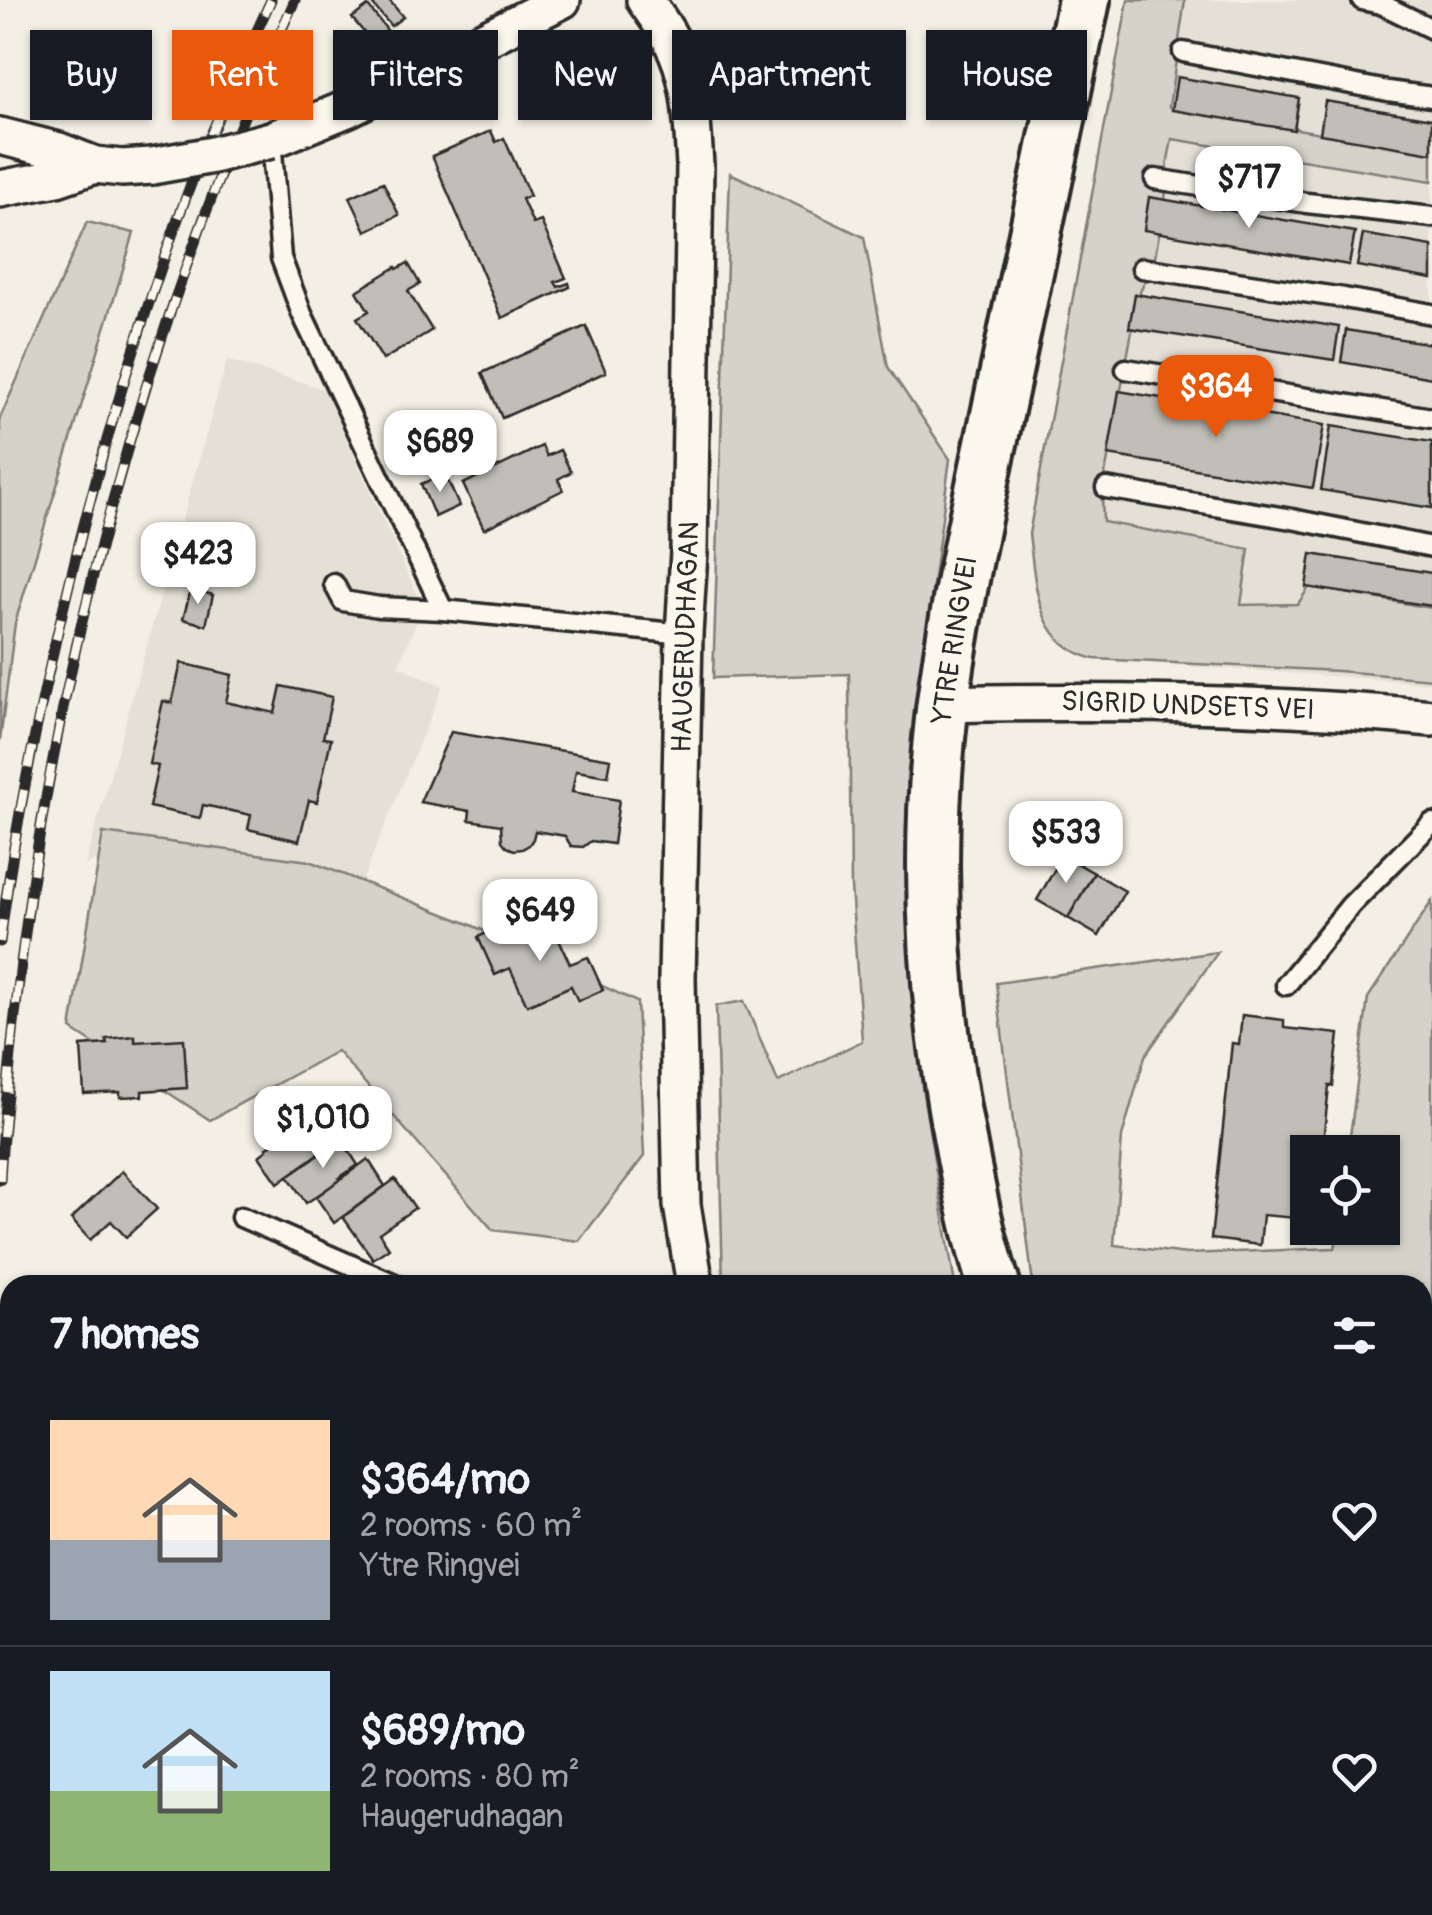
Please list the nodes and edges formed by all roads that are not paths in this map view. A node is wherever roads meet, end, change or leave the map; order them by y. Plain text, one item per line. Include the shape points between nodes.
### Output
1 (562, 0) edge
2 (644, 0) edge
3 (1084, 0) edge
4 (1362, 0) edge
5 (1432, 29) edge
6 (1183, 52) dead end
7 (1432, 97) edge
8 (0, 136) edge
9 (272, 140) junction
10 (95, 166) junction
11 (1155, 178) dead end
12 (0, 189) edge
13 (1432, 217) edge
14 (1142, 268) dead end
15 (1432, 314) edge
16 (1126, 368) dead end
17 (1432, 418) edge
18 (1106, 488) dead end
19 (1432, 547) edge
20 (334, 584) dead end
21 (442, 610) junction
22 (684, 634) junction
23 (943, 704) junction
24 (1432, 718) edge
25 (1432, 823) edge
26 (1286, 985) dead end
27 (240, 1217) dead end
28 (374, 1275) edge
29 (693, 1275) edge
30 (991, 1275) edge

1 - 9 street
2 - 22 street, HAUGERUDHAGAN via 684,72 695,165
3 - 23 main road, YTRE RINGVEI via 978,502
4 - 5 lane
6 - 7 lane
8 - 10 street
9 - 10 street, bridge via 152,166
9 - 21 lane via 281,258
10 - 12 street
11 - 13 lane
14 - 15 lane
16 - 17 lane
18 - 19 lane
20 - 21 lane via 343,602
21 - 22 lane
22 - 29 street, HAUGERUDHAGAN via 677,979 682,1205
23 - 24 street, SIGRID UNDSETS VEI via 1090,701
23 - 30 main road, YTRE RINGVEI via 933,846 940,1019 968,1184
25 - 26 lane via 1351,905
27 - 28 lane

